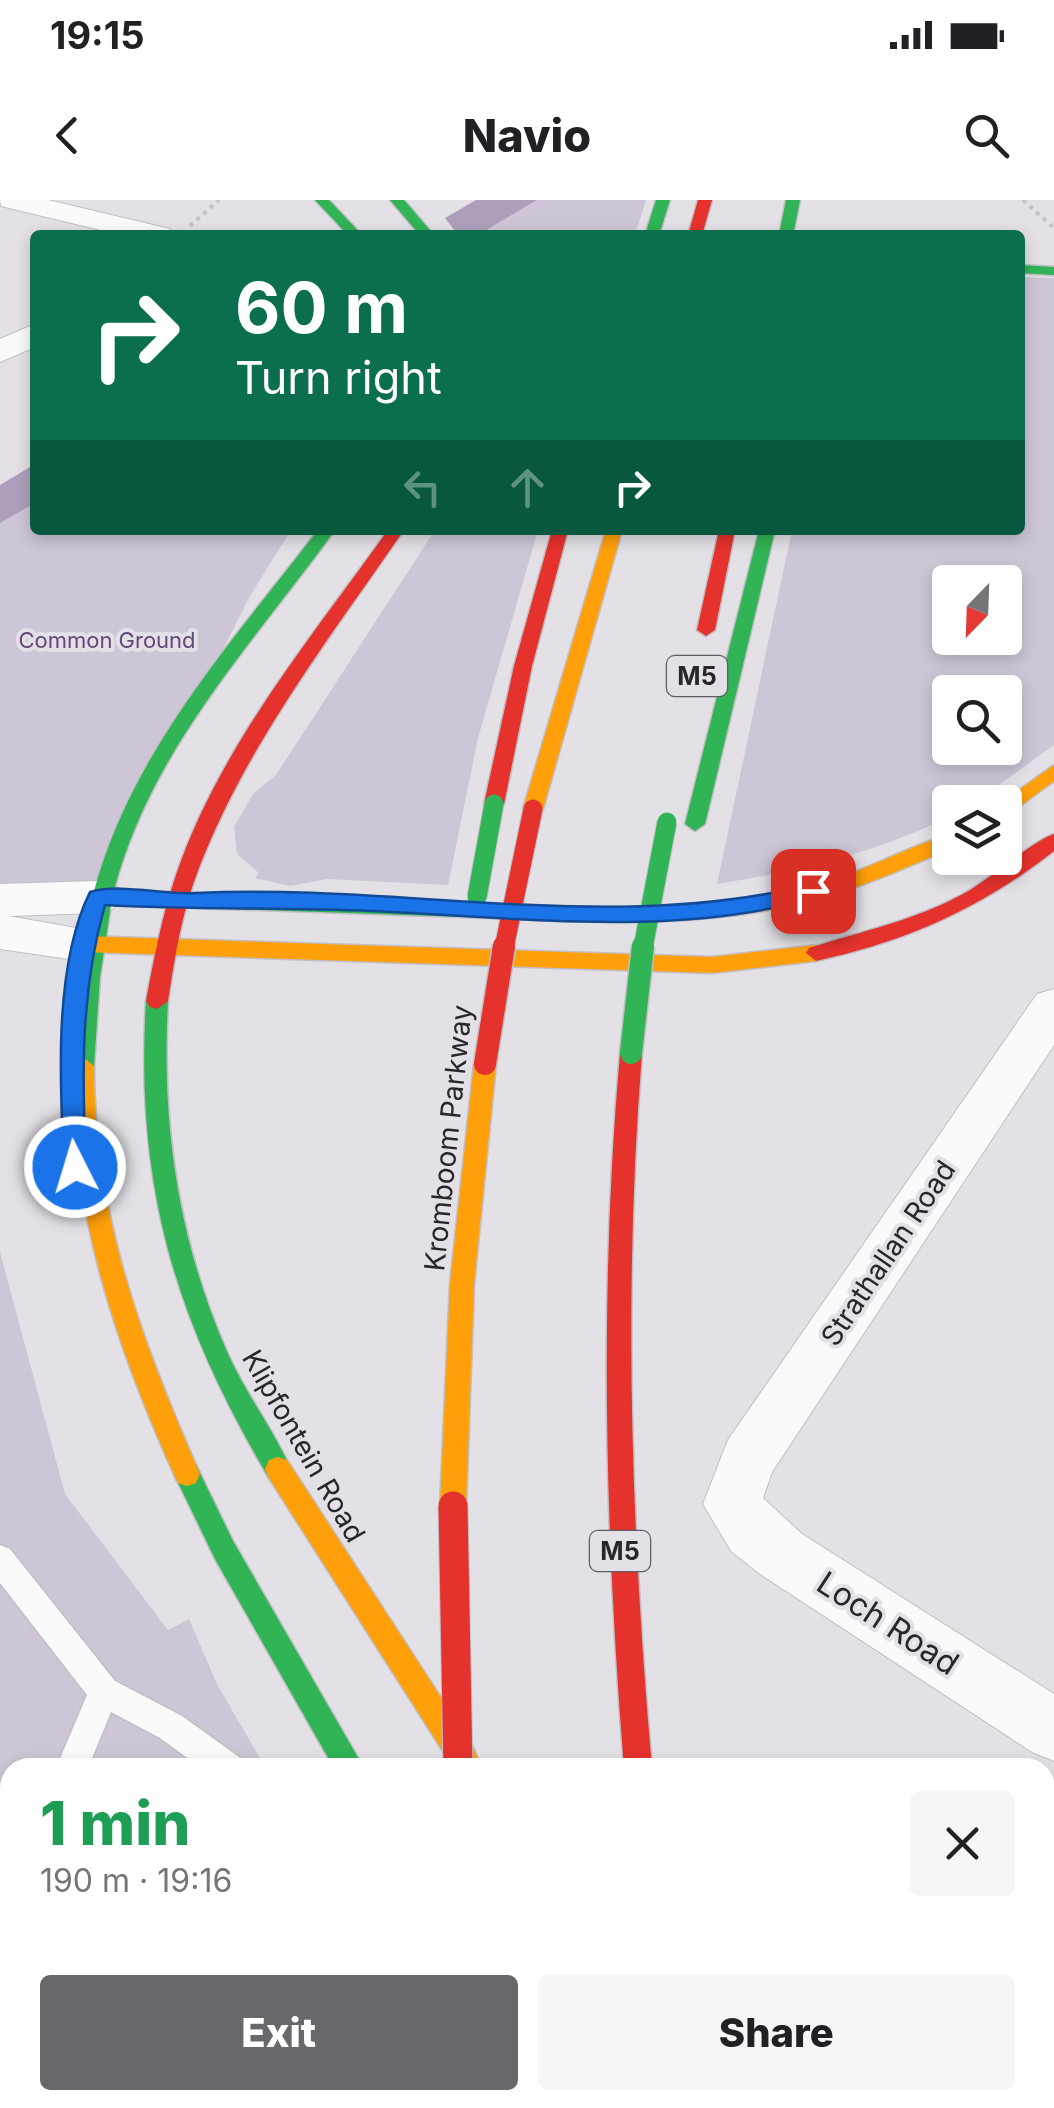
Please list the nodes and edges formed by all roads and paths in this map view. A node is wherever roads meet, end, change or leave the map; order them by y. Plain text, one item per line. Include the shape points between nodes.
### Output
1 (11, 200) edge
2 (218, 200) edge
3 (322, 200) edge
4 (398, 200) edge
5 (663, 200) edge
6 (705, 200) edge
7 (793, 200) edge
8 (1023, 200) edge
9 (1054, 228) edge
10 (138, 230) edge
11 (186, 230) edge
12 (350, 230) edge
13 (423, 230) edge
14 (654, 230) edge
15 (696, 230) edge
16 (787, 230) edge
17 (1025, 269) edge
18 (1054, 272) edge
19 (30, 337) edge
20 (0, 352) edge
21 (324, 535) edge
22 (393, 535) edge
23 (559, 535) edge
24 (613, 535) edge
25 (725, 535) edge
26 (766, 535) edge
27 (702, 654) dead end
28 (1054, 771) edge
29 (1022, 796) edge
30 (669, 813) dead end
31 (693, 832) dead end
32 (1054, 842) edge
33 (932, 848) edge
34 (681, 891) dead end
35 (97, 897) junction
36 (0, 900) edge
37 (176, 902) junction
38 (0, 932) edge
39 (83, 944) junction
40 (162, 946) junction
41 (466, 974) dead end
42 (1050, 1021) edge
43 (632, 1044) junction
44 (446, 1208) dead end
45 (462, 1284) junction
46 (732, 1504) joint
47 (0, 1559) edge
48 (104, 1692) junction
49 (1054, 1730) edge
50 (76, 1758) edge
51 (214, 1758) edge
52 (344, 1758) edge
53 (458, 1758) edge
54 (463, 1758) edge
55 (637, 1758) edge

1 - 10 street
2 - 11 path
3 - 12 main road
4 - 13 main road
5 - 14 main road
6 - 15 main road
7 - 16 main road
8 - 9 path
17 - 18 main road
19 - 20 street
21 - 35 main road via 152,773
22 - 37 main road, Klipfontein Road via 250,745
23 - 41 main road, bridge via 523,666
24 - 45 main road, Kromboom Parkway, bridge via 514,892 485,1064
25 - 27 main road, M5
26 - 31 main road
28 - 29 main road
30 - 43 main road, M5, bridge
32 - 40 main road via 1012,878 906,932 798,957 712,965
33 - 37 main road via 773,902 622,914 244,898
34 - 43 main road, bridge via 662,969
35 - 36 street
35 - 37 main road
35 - 39 main road
37 - 40 main road, Klipfontein Road
38 - 39 street
39 - 40 main road
39 - 52 main road via 70,1056 71,1130 79,1204 114,1336 163,1450
40 - 54 main road, Klipfontein Road via 150,1072 152,1132 198,1310 230,1388
42 - 46 street, Strathallan Road via 748,1459
43 - 55 main road, M5 via 621,1134 614,1333 618,1527
44 - 45 main road
45 - 53 main road, Kromboom Parkway, bridge via 453,1542
46 - 49 street, Loch Road via 781,1554
47 - 48 lane
48 - 50 lane
48 - 51 lane

